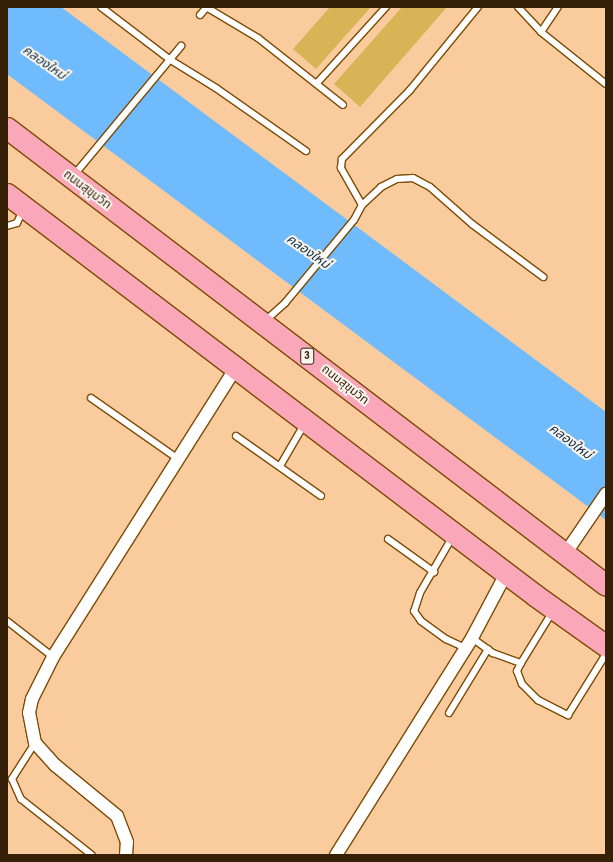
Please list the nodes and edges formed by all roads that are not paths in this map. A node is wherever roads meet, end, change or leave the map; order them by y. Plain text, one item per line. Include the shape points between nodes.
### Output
1 (101, 7) edge
2 (206, 7) edge
3 (386, 7) edge
4 (478, 7) edge
5 (518, 7) edge
6 (558, 7) edge
7 (200, 15) dead end
8 (541, 32) junction
9 (181, 46) dead end
10 (169, 59) junction
11 (317, 83) junction
12 (606, 84) edge
13 (343, 104) dead end
14 (7, 128) edge
15 (306, 151) dead end
16 (72, 178) junction
17 (7, 194) edge
18 (362, 205) junction
19 (23, 207) junction
20 (7, 226) edge
21 (543, 276) dead end
22 (264, 322) junction
23 (236, 367) junction
24 (91, 398) dead end
25 (307, 420) junction
26 (236, 436) dead end
27 (178, 459) junction
28 (280, 466) junction
29 (606, 494) edge
30 (321, 496) dead end
31 (455, 532) junction
32 (388, 539) dead end
33 (565, 554) junction
34 (434, 572) junction
35 (507, 572) junction
36 (606, 585) edge
37 (555, 608) junction
38 (7, 621) edge
39 (468, 643) junction
40 (606, 646) edge
41 (488, 649) junction
42 (606, 654) edge
43 (53, 657) junction
44 (521, 663) junction
45 (449, 713) dead end
46 (35, 743) junction
47 (92, 855) edge
48 (126, 855) edge
49 (336, 855) edge

1 - 10 lane
2 - 7 lane
2 - 11 lane via 258,38
3 - 11 lane
4 - 18 lane via 410,90 342,159 341,168
5 - 8 lane
6 - 8 lane
8 - 12 lane
9 - 10 lane
10 - 15 lane via 216,88
10 - 16 lane
11 - 13 lane
14 - 16 highway, ถนนสุขุมวิท / 3
16 - 22 highway, ถนนสุขุมวิท / 3
17 - 19 highway
18 - 21 lane via 381,187 397,179 414,178 430,187 472,224
18 - 22 lane via 354,220 285,303
19 - 20 lane via 17,223
19 - 23 highway
22 - 33 highway, ถนนสุขุมวิท / 3
23 - 25 highway
23 - 27 street
24 - 27 lane
25 - 28 lane
25 - 31 highway
26 - 28 lane
27 - 43 street
28 - 30 lane
29 - 33 street
31 - 34 lane
31 - 35 highway
32 - 34 lane
33 - 36 highway, ถนนสุขุมวิท / 3
34 - 39 lane via 420,593 414,611 420,620 446,639
35 - 37 highway
35 - 39 street
37 - 40 highway
37 - 44 lane
38 - 43 lane
39 - 41 lane
39 - 49 street
41 - 44 lane
41 - 45 lane
42 - 44 lane via 568,715 538,700 522,684 517,671
43 - 46 street via 32,699 29,713
46 - 47 lane via 12,779 21,800
46 - 48 street via 54,765 117,816 127,842

